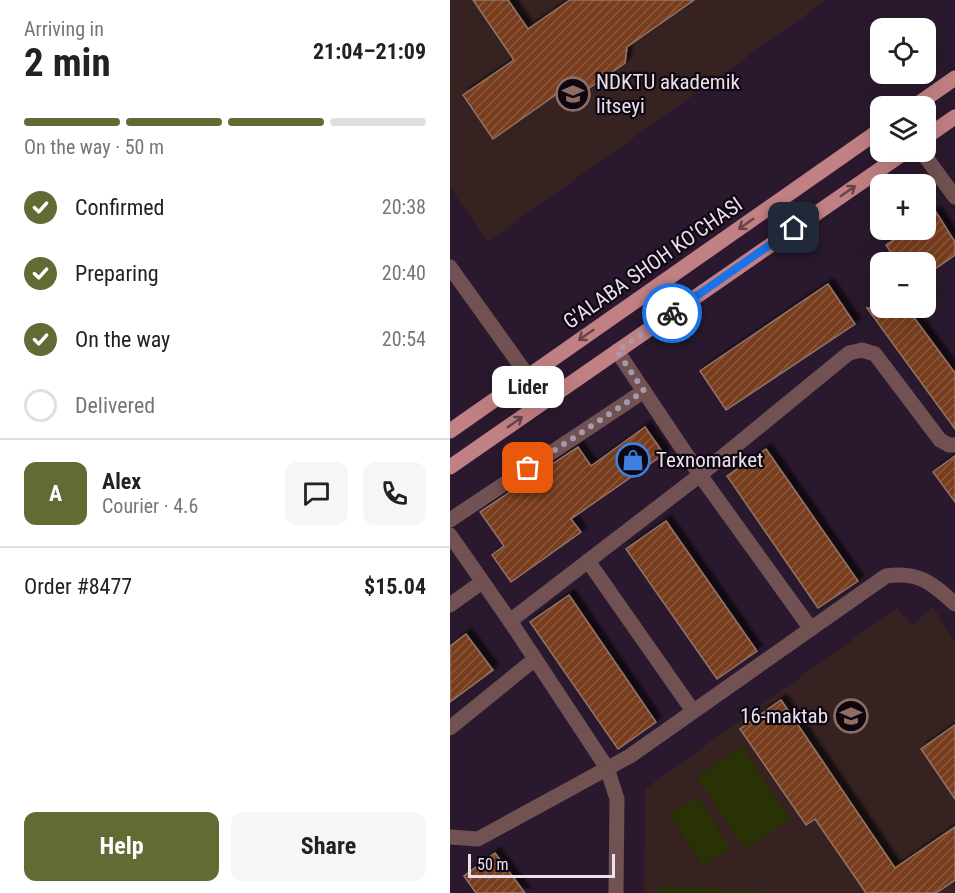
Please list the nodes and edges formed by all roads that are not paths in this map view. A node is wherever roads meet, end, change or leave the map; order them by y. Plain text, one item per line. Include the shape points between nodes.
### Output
1 (955, 78) edge
2 (929, 96) edge
3 (955, 117) edge
4 (936, 130) edge
5 (870, 137) edge
6 (891, 162) edge
7 (929, 162) edge
8 (955, 197) edge
9 (450, 267) edge
10 (617, 351) junction
11 (528, 376) junction
12 (644, 391) junction
13 (450, 431) edge
14 (955, 445) edge
15 (450, 467) edge
16 (700, 475) junction
17 (450, 520) edge
18 (450, 535) edge
19 (588, 561) junction
20 (482, 582) junction
21 (955, 604) edge
22 (450, 605) edge
23 (510, 621) junction
24 (811, 629) junction
25 (535, 659) junction
26 (693, 711) junction
27 (450, 728) edge
28 (607, 768) junction
29 (450, 837) edge
30 (616, 893) edge

1 - 2 main road
3 - 4 main road
5 -> 11 main road, G'ALABA SHOH KO'CHASI
10 -> 6 main road
7 - 8 street
9 - 11 street
10 - 12 street
15 -> 10 main road
11 - 13 main road, G'ALABA SHOH KO'CHASI
12 - 16 street
12 - 17 street
14 - 16 street via 940,440 875,354 862,350 849,352
16 - 19 street
16 - 24 street
18 - 20 street
19 - 23 street
19 - 26 street
20 - 22 street
20 - 23 street
21 - 24 street via 933,584 904,573 886,576
23 - 25 street
24 - 26 street
25 - 27 street
25 - 28 street
26 - 28 street
28 - 29 street via 478,839
28 - 30 street via 617,799

